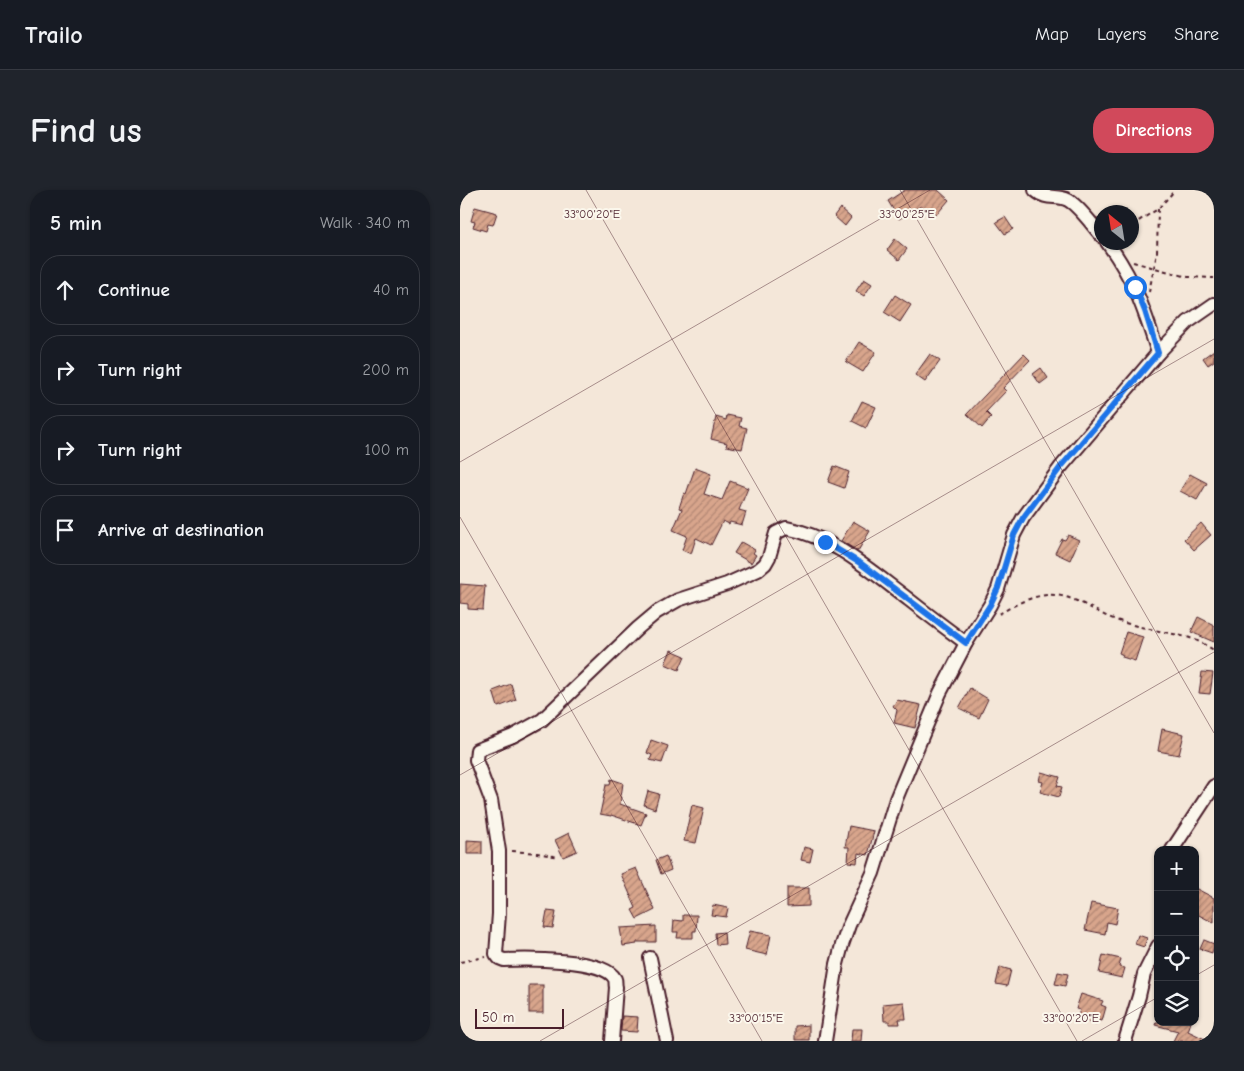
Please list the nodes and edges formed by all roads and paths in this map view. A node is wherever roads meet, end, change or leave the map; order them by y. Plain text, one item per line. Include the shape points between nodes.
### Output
1 (1035, 190) edge
2 (1175, 190) edge
3 (1158, 209) junction
4 (1139, 221) edge
5 (1094, 227) edge
6 (1113, 250) edge
7 (1119, 259) junction
8 (1153, 267) junction
9 (1214, 278) edge
10 (1214, 304) edge
11 (1145, 311) junction
12 (1158, 353) junction
13 (997, 615) dead end
14 (966, 643) junction
15 (1214, 650) edge
16 (1214, 786) edge
17 (1175, 846) edge
18 (499, 851) junction
19 (559, 857) dead end
20 (496, 954) junction
21 (1154, 954) edge
22 (650, 958) dead end
23 (460, 962) edge
24 (612, 1041) edge
25 (667, 1041) edge
26 (825, 1041) edge
27 (1125, 1041) edge

1 - 5 street via 1046,198 1069,200
2 - 3 path
3 - 4 path
3 - 8 path via 1158,239
6 - 7 street
7 - 8 path
7 - 11 street
8 - 9 path via 1188,276
8 - 11 path
10 - 12 street via 1188,322
11 - 12 street
12 - 14 street via 1060,468 1023,518 1014,535 998,588
13 - 15 path via 1027,600 1056,595 1114,619 1188,637
14 - 18 street via 843,552 792,529 780,530 774,536 769,557 758,570 678,600 657,612 542,720 477,750 476,760 491,800
14 - 26 street via 940,693 896,799 873,873 844,938
16 - 17 street
18 - 19 path via 525,851
18 - 20 street
20 - 23 path
20 - 24 street via 504,960 564,960 609,973 616,987
21 - 27 street via 1144,974
22 - 25 street

